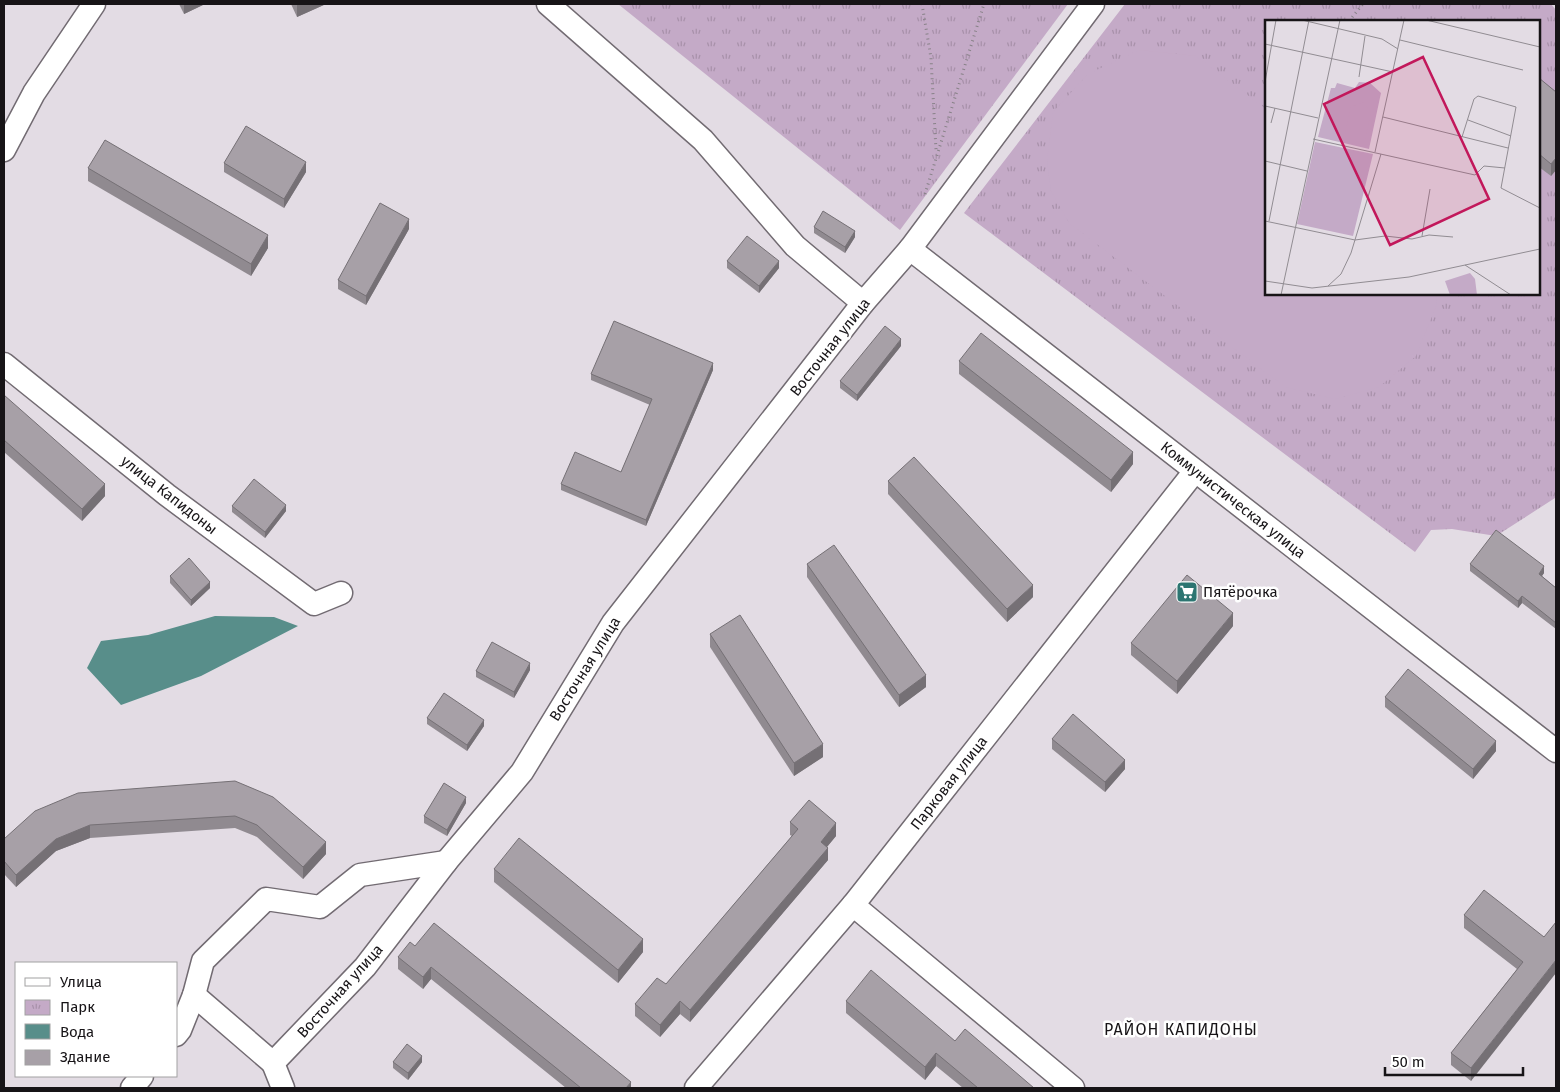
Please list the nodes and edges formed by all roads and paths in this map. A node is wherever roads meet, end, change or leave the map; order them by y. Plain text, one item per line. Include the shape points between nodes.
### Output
1 (94, 4) edge
2 (548, 4) edge
3 (922, 4) edge
4 (984, 4) edge
5 (1093, 4) edge
6 (1362, 4) edge
7 (1350, 20) edge
8 (4, 150) edge
9 (937, 154) junction
10 (923, 202) dead end
11 (910, 250) junction
12 (863, 303) junction
13 (4, 364) edge
14 (1195, 471) junction
15 (341, 593) dead end
16 (1556, 751) edge
17 (446, 862) junction
18 (853, 905) junction
19 (194, 995) junction
20 (178, 1031) edge
21 (273, 1063) junction
22 (141, 1077) edge
23 (132, 1088) edge
24 (283, 1088) edge
25 (696, 1088) edge
26 (1073, 1088) edge

1 - 8 street via 34,93
2 - 12 street via 704,140 795,246
3 - 9 path via 931,58
4 - 9 path
5 - 11 street, Восточная улица
6 - 7 path
9 - 10 path
11 - 12 street, Восточная улица
11 - 14 street, Коммунистическая улица
12 - 17 street, Восточная улица via 613,623 522,772
13 - 15 street, улица Капидоны via 167,495 314,604
14 - 16 street, Коммунистическая улица
14 - 18 street, Парковая улица
17 - 19 street via 360,875 320,907 266,899 203,961
17 - 21 street, Восточная улица via 365,967
18 - 25 street, Парковая улица
18 - 26 street
19 - 20 street
19 - 21 street
21 - 24 street
22 - 23 street

